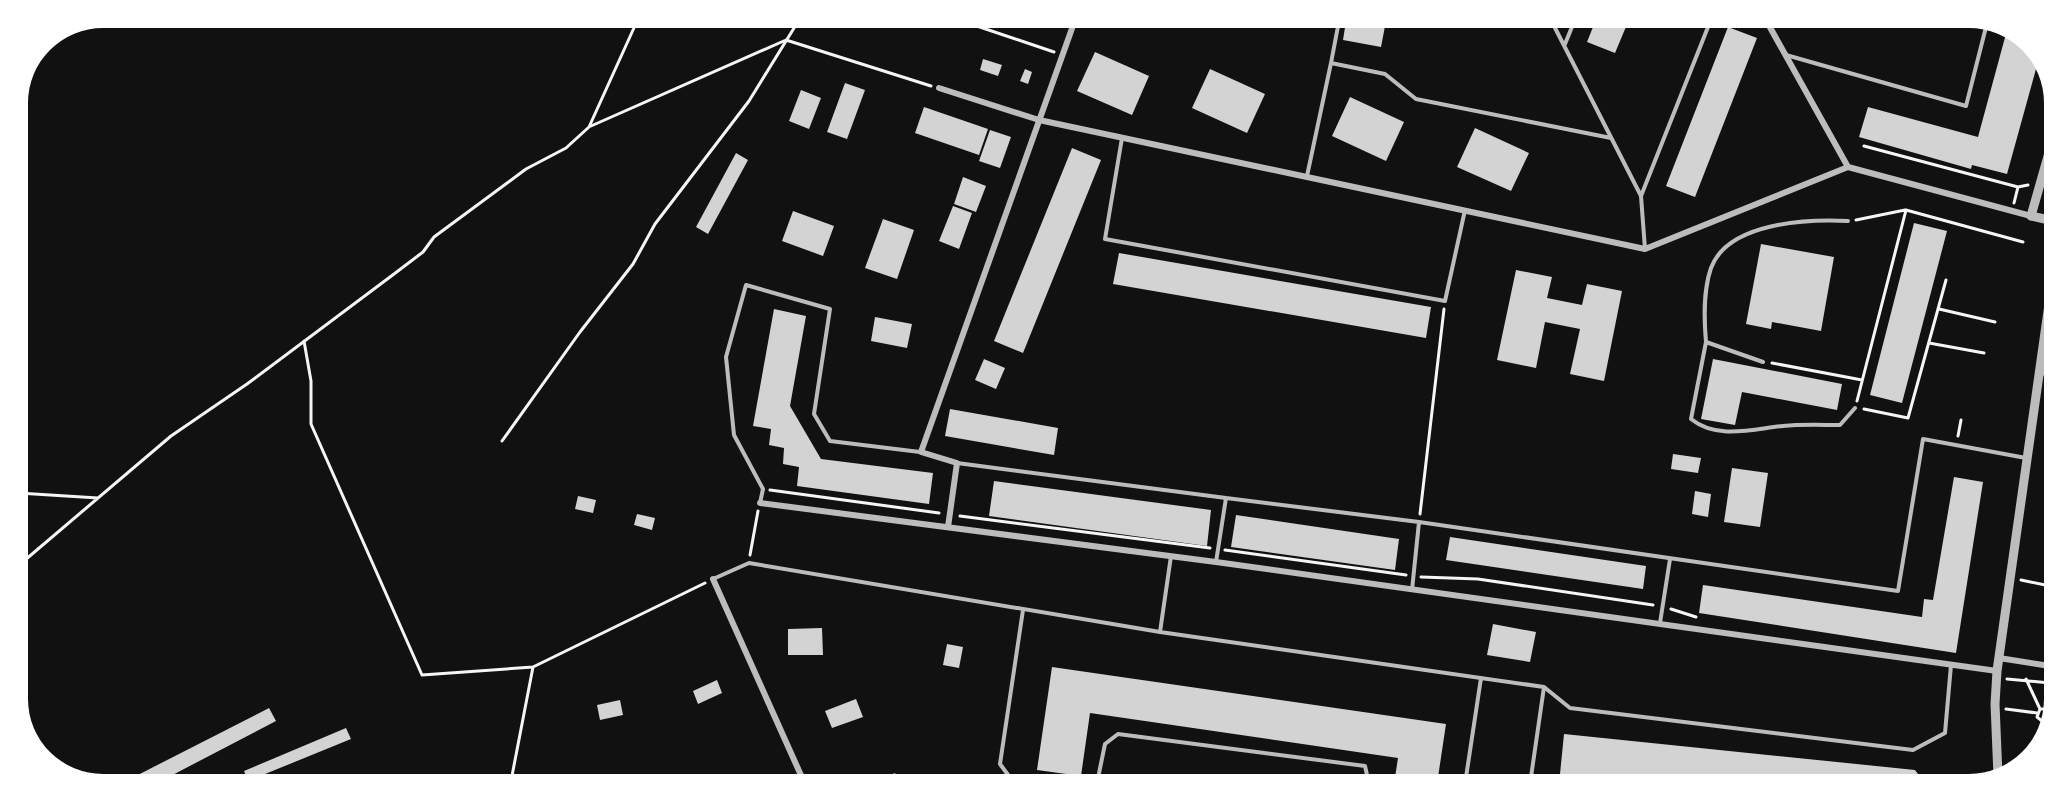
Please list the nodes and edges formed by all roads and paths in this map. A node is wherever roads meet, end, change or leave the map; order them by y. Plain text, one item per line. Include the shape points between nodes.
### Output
1 (633, 29) edge
2 (793, 29) edge
3 (986, 29) edge
4 (1072, 29) edge
5 (1337, 29) edge
6 (1556, 29) edge
7 (1571, 29) edge
8 (1707, 29) edge
9 (1771, 29) edge
10 (1985, 30) edge
11 (786, 40) junction
12 (1565, 45) junction
13 (1063, 55) junction
14 (1785, 55) junction
15 (1331, 63) junction
16 (939, 88) joint
17 (1039, 120) junction
18 (589, 127) junction
19 (1122, 138) junction
20 (1611, 138) junction
21 (1864, 146) dead end
22 (1848, 167) junction
23 (2043, 173) edge
24 (1307, 176) junction
25 (2018, 187) junction
26 (2039, 188) junction
27 (1641, 196) junction
28 (1465, 210) junction
29 (1906, 210) junction
30 (2012, 211) junction
31 (2031, 216) junction
32 (2043, 219) edge
33 (1848, 221) joint
34 (2023, 242) dead end
35 (1645, 249) junction
36 (1946, 280) dead end
37 (1445, 301) junction
38 (1939, 309) junction
39 (1995, 322) dead end
40 (304, 341) junction
41 (1706, 342) junction
42 (1929, 343) junction
43 (2043, 347) edge
44 (1984, 353) dead end
45 (1763, 362) joint
46 (2040, 373) junction
47 (2043, 374) edge
48 (1862, 381) junction
49 (1855, 408) junction
50 (1961, 420) dead end
51 (502, 441) dead end
52 (1956, 445) junction
53 (921, 452) junction
54 (2027, 459) junction
55 (957, 463) junction
56 (763, 489) junction
57 (29, 494) edge
58 (98, 498) junction
59 (1226, 498) junction
60 (760, 502) junction
61 (950, 514) junction
62 (1419, 522) junction
63 (948, 527) junction
64 (1218, 549) junction
65 (1171, 556) junction
66 (29, 557) edge
67 (1670, 559) junction
68 (1216, 562) junction
69 (749, 563) junction
70 (1413, 576) junction
71 (712, 579) junction
72 (1412, 590) junction
73 (1663, 607) junction
74 (1023, 610) junction
75 (1697, 617) dead end
76 (1660, 623) junction
77 (1160, 632) junction
78 (1999, 658) junction
79 (1952, 665) junction
80 (2044, 665) edge
81 (533, 667) junction
82 (1997, 671) junction
83 (1481, 678) junction
84 (2026, 679) junction
85 (2005, 681) dead end
86 (2044, 682) edge
87 (1544, 687) junction
88 (2005, 700) dead end
89 (2004, 709) junction
90 (2043, 709) edge
91 (2038, 711) junction
92 (2005, 718) dead end
93 (2041, 720) edge
94 (2008, 755) dead end
95 (2009, 763) edge
96 (1998, 769) edge
97 (513, 774) edge
98 (800, 774) edge
99 (1007, 774) edge
100 (1099, 774) edge
101 (1367, 774) edge
102 (1467, 774) edge
103 (1531, 774) edge

1 - 18 path
2 - 11 path
3 - 13 path
4 - 13 street
5 - 15 lane
6 - 12 lane
7 - 12 lane
8 - 27 lane
9 - 14 street
10 - 14 lane via 1966,106
11 - 16 path
11 - 18 path
11 - 51 path via 749,101 655,224 633,264
12 - 20 lane
13 - 17 street
14 - 22 street
15 - 20 lane via 1385,74 1416,99
15 - 24 lane
16 - 17 street
17 - 19 street
17 - 53 street
18 - 40 path via 566,148 526,169 434,237 423,252
19 - 24 street
19 - 37 lane via 1105,239
20 - 27 lane
21 - 25 path
22 - 30 street
22 - 35 street
23 - 26 street
24 - 28 street
25 - 26 path
25 - 30 path
26 - 31 street
27 - 35 lane
28 - 35 street
28 - 37 lane
29 - 33 path
29 - 34 path
29 - 48 path
30 - 31 street
31 - 32 street
33 - 41 lane via 1809,219 1764,229 1726,245 1711,267 1704,308
36 - 38 path
37 - 62 path
38 - 39 path
38 - 42 path
40 - 58 path via 171,436
40 - 81 path via 311,381 311,424 422,675
41 - 45 lane
41 - 49 lane via 1691,419 1698,425 1741,433 1782,426 1840,425
42 - 44 path
42 - 49 path via 1908,418
43 - 46 street
45 - 48 path
46 - 47 lane
46 - 54 street
48 - 49 path
50 - 52 path
52 - 54 lane
52 - 67 lane via 1923,439 1898,591
53 - 55 street
53 - 56 lane via 830,441 814,414 830,309 746,285 726,357 734,435
54 - 78 street
55 - 59 lane
55 - 61 street
56 - 60 lane
56 - 61 path
57 - 58 path
58 - 66 path
59 - 62 lane
59 - 64 lane
60 - 63 street
60 - 69 path
61 - 63 street
61 - 64 path
62 - 67 lane
62 - 70 lane
63 - 65 street
64 - 68 lane
64 - 70 path
65 - 68 street
65 - 77 lane
67 - 73 lane
68 - 72 street
69 - 71 lane
69 - 74 lane
70 - 72 lane
70 - 73 path via 1479,579
71 - 81 path
71 - 98 street
72 - 76 street
73 - 75 path
73 - 76 lane
74 - 77 lane
74 - 99 lane via 1000,764
76 - 79 street
77 - 83 lane
78 - 80 street
78 - 82 street
79 - 82 street
79 - 87 lane via 1945,733 1913,750 1569,708
81 - 97 path
82 - 96 street
83 - 87 lane
83 - 102 lane
84 - 85 path via 2012,677
84 - 86 path
84 - 91 path
87 - 103 lane
88 - 89 path
89 - 91 path
89 - 92 path
90 - 91 path
91 - 93 path
94 - 95 path
100 - 101 lane via 1105,744 1118,734 1365,766

